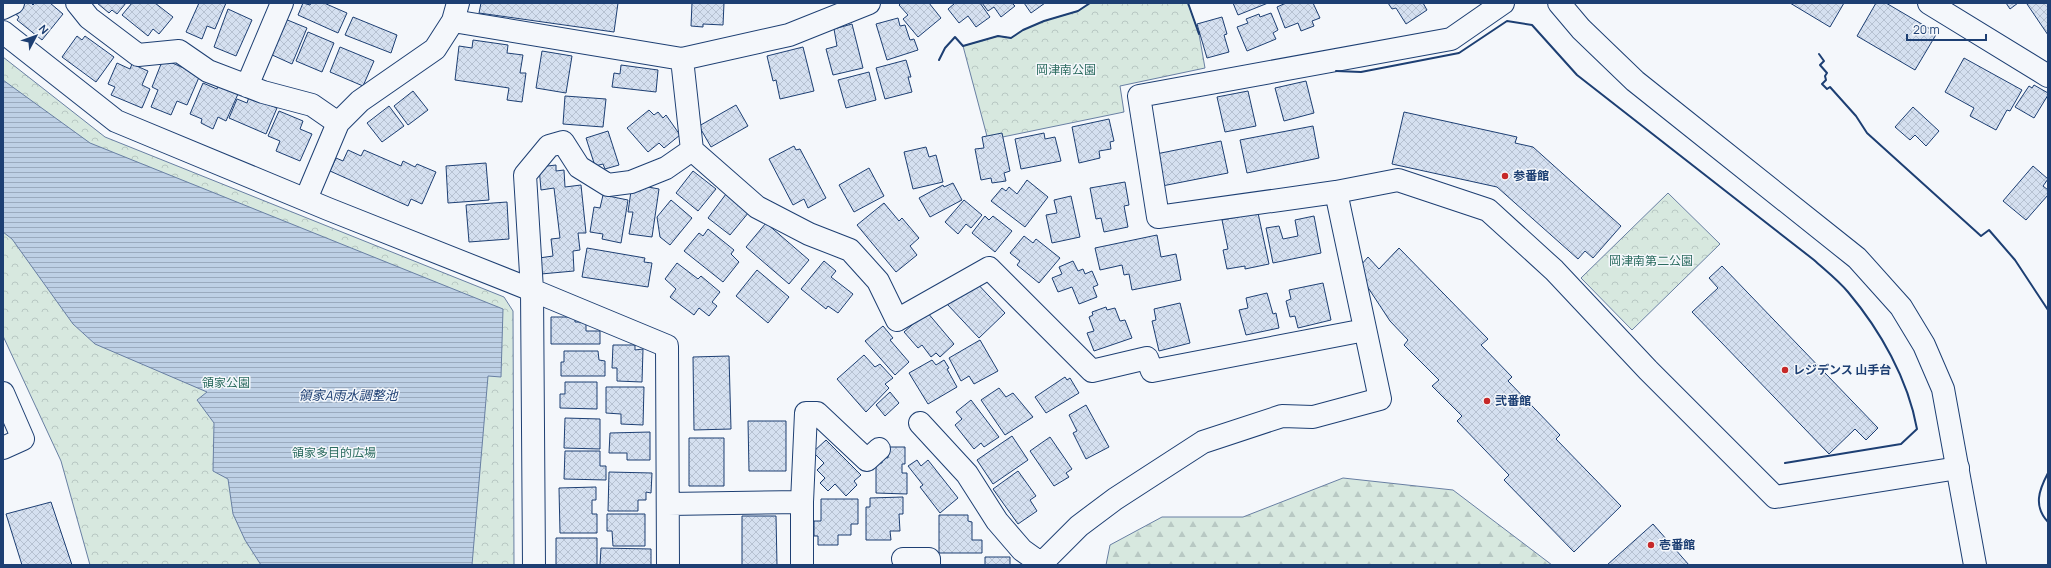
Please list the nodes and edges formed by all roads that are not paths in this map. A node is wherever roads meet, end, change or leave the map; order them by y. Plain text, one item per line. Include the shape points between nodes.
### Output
1 (12, 3) edge
2 (77, 3) edge
3 (282, 3) edge
4 (869, 3) edge
5 (1503, 3) edge
6 (1559, 3) edge
7 (1929, 3) edge
8 (3, 8) edge
9 (456, 12) edge
10 (3, 32) edge
11 (682, 59) junction
12 (2048, 76) edge
13 (247, 86) junction
14 (338, 123) junction
15 (692, 150) junction
16 (1336, 192) junction
17 (306, 199) junction
18 (532, 290) junction
19 (1365, 330) junction
20 (3, 393) edge
21 (920, 422) dead end
22 (3, 448) edge
23 (879, 449) dead end
24 (1958, 468) junction
25 (802, 502) junction
26 (669, 504) junction
27 (903, 559) dead end
28 (1043, 564) edge
29 (534, 565) edge
30 (668, 565) edge
31 (802, 565) edge
32 (929, 565) edge
33 (1975, 565) edge

1 - 8 street
2 - 13 street via 89,18 138,55 179,51 208,71
3 - 13 street
4 - 11 street via 790,35
5 - 16 street via 1451,39 1139,96 1158,216
6 - 24 street via 1581,29 1635,81 1856,258 1901,307 1924,345 1943,389
7 - 12 street
9 - 11 street
9 - 14 street via 436,49 360,101
10 - 17 street via 116,121
11 - 15 street
13 - 14 street via 312,105
14 - 17 street
15 - 18 street via 666,168 631,182 608,185 579,167 563,142 549,146 525,175
15 - 19 street via 757,207 809,234 850,250 878,281 897,320 989,268 1092,371 1147,358 1152,371
16 - 19 street
16 - 24 street via 1398,180 1488,210 1554,270 1648,370 1775,497
17 - 18 street
18 - 26 street via 667,346
18 - 29 street
19 - 28 street via 1380,399 1313,417 1282,416 1203,442 1115,499 1079,526
20 - 22 street via 23,439
21 - 28 street via 966,474 997,521 1022,550
23 - 25 street via 867,460 817,413 806,413
24 - 33 street
25 - 26 street
25 - 31 street
26 - 30 street
27 - 32 street via 928,559

